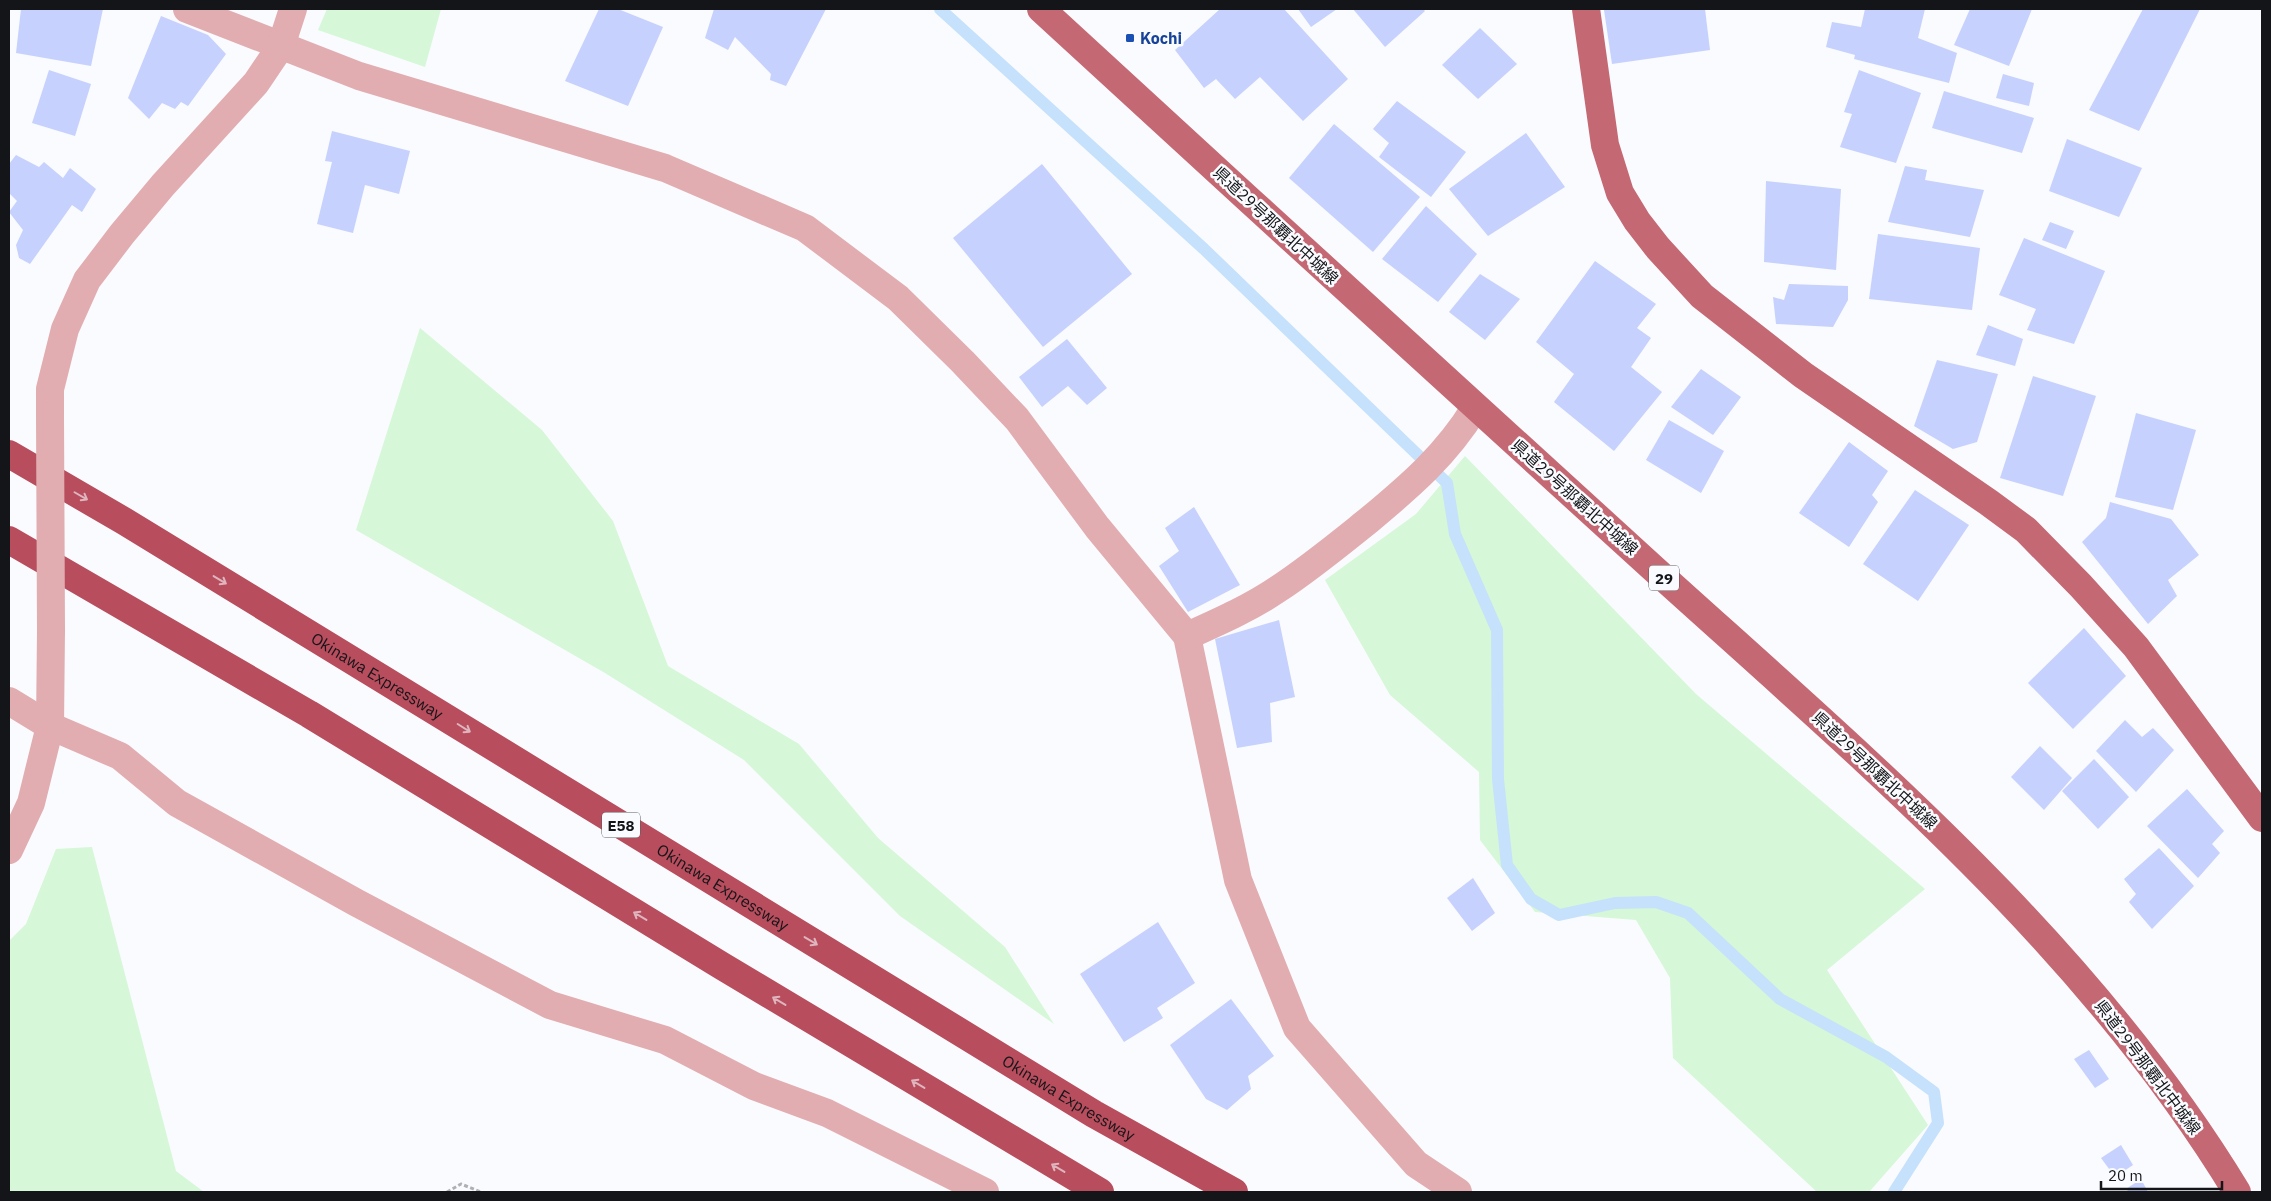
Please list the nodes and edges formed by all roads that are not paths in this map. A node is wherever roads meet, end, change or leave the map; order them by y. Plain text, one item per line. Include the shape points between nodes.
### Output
1 (187, 9) edge
2 (293, 9) edge
3 (1041, 9) edge
4 (1586, 9) edge
5 (281, 46) junction
6 (1475, 408) junction
7 (9, 454) edge
8 (9, 540) edge
9 (1187, 636) junction
10 (9, 701) edge
11 (50, 726) junction
12 (2262, 818) edge
13 (9, 850) edge
14 (984, 1192) edge
15 (1100, 1192) edge
16 (1234, 1192) edge
17 (1458, 1192) edge
18 (2237, 1192) edge

1 - 5 street
2 - 5 street
3 - 6 main road, 県道29号那覇北中城線 / 29
4 - 12 main road via 1605,144 1620,193 1658,248 1702,296 1803,374 2026,530 2136,647
5 - 9 street via 358,76 665,168 805,228 898,298 1017,419 1097,527
5 - 11 street, bridge via 256,83 128,227 87,280 64,329 50,389
6 - 9 street via 1460,433 1417,480 1326,554 1277,590
6 - 18 main road, 県道29号那覇北中城線 / 29 via 1866,760 1978,867 2041,934 2124,1031 2189,1119
7 -> 16 highway, Okinawa Expressway / E58 via 1094,1114
15 -> 8 highway via 309,714
9 - 17 street via 1238,880 1297,1028 1416,1164
10 - 11 street
11 - 13 street via 32,803
11 - 14 street via 120,756 177,803 550,1006 665,1040 754,1086 828,1113

